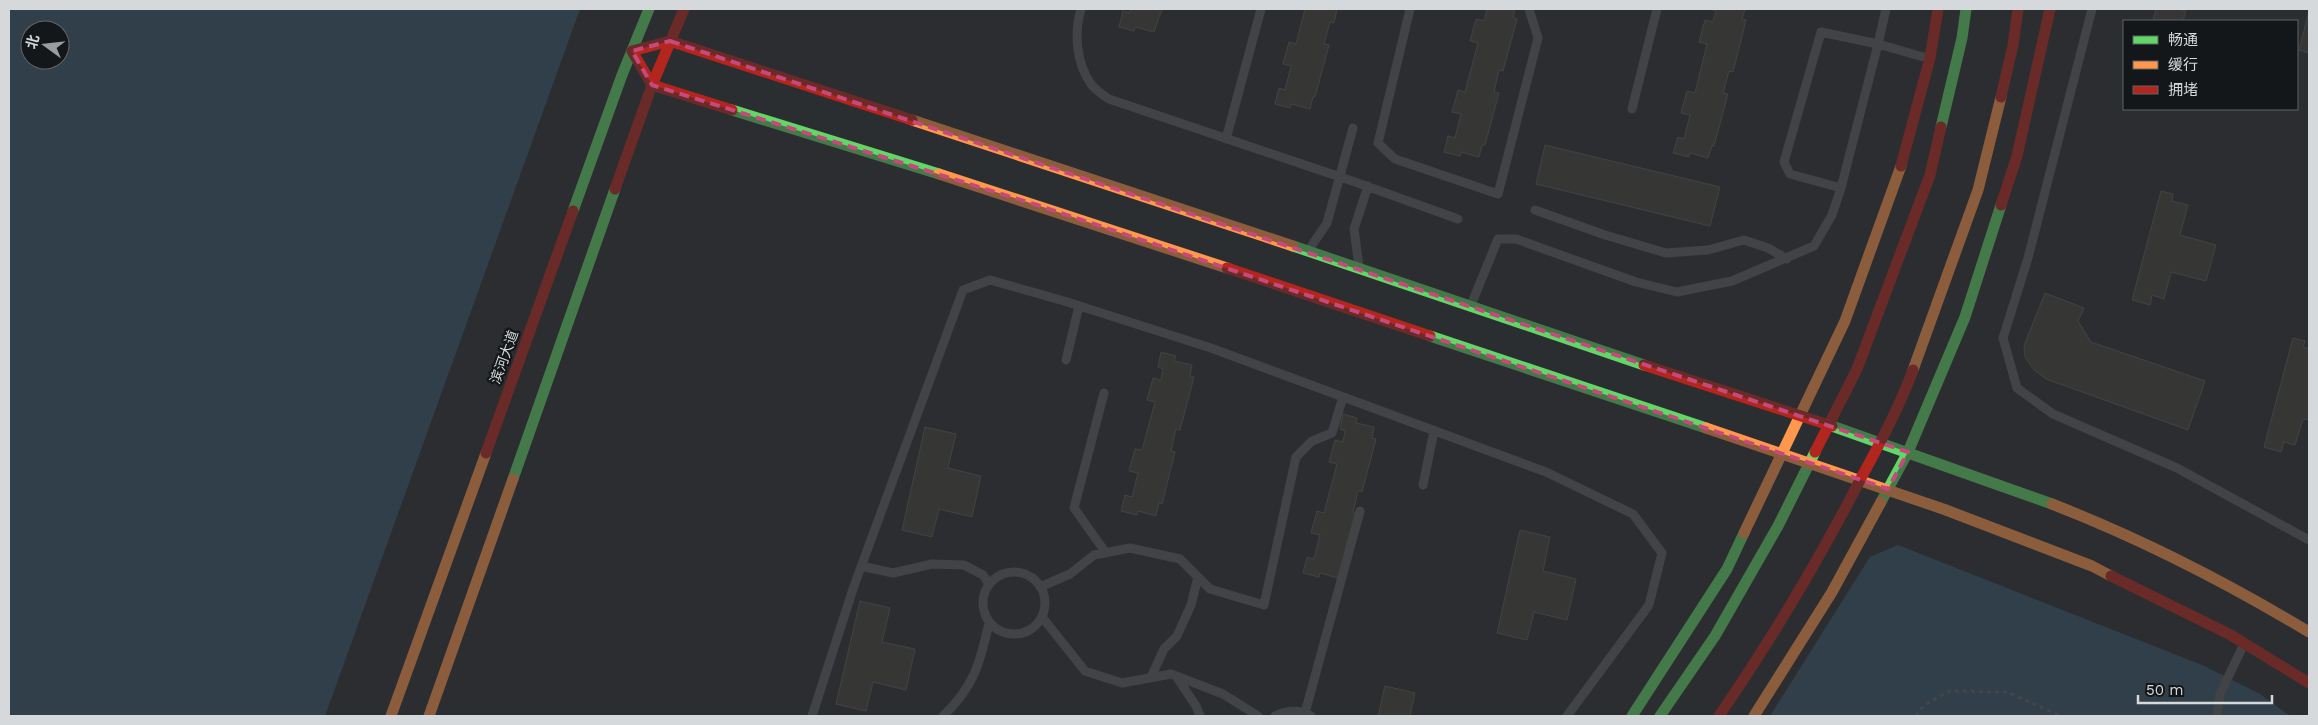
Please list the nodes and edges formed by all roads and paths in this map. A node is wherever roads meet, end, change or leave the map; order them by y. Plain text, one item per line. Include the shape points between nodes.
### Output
1 (649, 9) edge
2 (684, 9) edge
3 (1081, 9) edge
4 (1262, 9) edge
5 (1410, 9) edge
6 (1529, 9) edge
7 (1657, 9) edge
8 (1886, 9) edge
9 (1938, 9) edge
10 (1966, 9) edge
11 (2018, 9) edge
12 (2050, 9) edge
13 (2092, 9) edge
14 (670, 41) junction
15 (1878, 44) junction
16 (632, 51) junction
17 (1930, 58) junction
18 (652, 86) junction
19 (1632, 109) dead end
20 (1353, 128) dead end
21 (1226, 139) junction
22 (1340, 177) junction
23 (1368, 186) junction
24 (1840, 188) junction
25 (1535, 210) dead end
26 (1458, 219) dead end
27 (1308, 251) junction
28 (1786, 259) junction
29 (1359, 268) junction
30 (1079, 306) junction
31 (1471, 306) junction
32 (1066, 360) dead end
33 (1104, 393) dead end
34 (1343, 397) junction
35 (1801, 417) junction
36 (1829, 426) junction
37 (1434, 431) junction
38 (1880, 442) junction
39 (1908, 452) junction
40 (1783, 453) junction
41 (1811, 463) junction
42 (1860, 480) junction
43 (1423, 485) dead end
44 (1888, 490) junction
45 (1360, 512) dead end
46 (2309, 540) edge
47 (1106, 553) junction
48 (861, 566) junction
49 (1198, 577) junction
50 (989, 584) junction
51 (1040, 587) junction
52 (1042, 617) junction
53 (989, 622) junction
54 (2309, 632) edge
55 (2244, 644) junction
56 (1176, 676) junction
57 (1151, 677) junction
58 (2309, 683) edge
59 (1308, 715) edge
60 (391, 716) edge
61 (429, 716) edge
62 (812, 716) edge
63 (943, 716) edge
64 (1200, 716) edge
65 (1258, 716) edge
66 (1276, 716) edge
67 (1567, 716) edge
68 (1632, 716) edge
69 (1660, 716) edge
70 (1719, 716) edge
71 (1754, 716) edge
72 (1916, 716) edge
73 (2061, 716) edge
74 (2217, 716) edge

1 - 16 street, 滨河大道
2 - 14 street
3 - 21 lane via 1076,26 1080,60 1091,84 1109,99
4 - 21 lane
5 - 6 lane via 1378,143 1395,159 1498,194 1538,38
7 - 19 lane
8 - 15 lane
9 - 17 street
10 - 36 street via 1930,175 1857,370
11 - 38 street via 2013,45 1978,190 1909,381
12 - 39 street via 2014,165 1965,317
13 - 46 lane via 2028,258 2003,338 2017,388 2053,414 2177,468
14 - 16 street
14 - 18 street
14 - 27 street
15 - 17 lane
15 - 24 lane
15 - 24 lane via 1821,32 1784,162 1790,174
16 - 18 street
16 - 60 street, 滨河大道
17 - 35 street via 1898,179 1845,321
18 - 40 street via 1037,205
18 - 61 street
20 - 22 lane
21 - 22 lane
22 - 23 lane
22 - 27 lane via 1328,223
23 - 26 lane
23 - 29 lane via 1354,229
24 - 28 lane via 1832,215 1814,246
25 - 28 lane via 1666,253 1708,250 1744,240 1768,248
27 - 29 street
28 - 31 lane via 1732,281 1677,292 1636,282 1516,239 1498,239
29 - 31 street
30 - 32 lane
30 - 34 lane via 1210,348
30 - 48 lane via 990,280 963,290
31 - 35 street
33 - 47 lane via 1074,508
34 - 37 lane
34 - 49 lane via 1332,433 1312,441 1296,457 1264,605 1210,589
35 - 36 street
35 - 40 street
36 - 38 street
36 - 41 street
37 - 43 lane
37 - 67 lane via 1546,472 1633,514 1662,553 1650,605
38 - 39 street
38 - 42 street
39 - 44 street
39 - 54 street via 1966,470 2112,528 2250,596
40 - 41 street
40 - 68 street via 1727,569
41 - 42 street
41 - 69 street via 1715,636
42 - 44 street
42 - 70 street via 1825,548 1760,656
44 - 55 street via 2092,566
44 - 71 street via 1832,592
45 - 59 lane
47 - 49 lane via 1130,548 1180,559
47 - 51 lane via 1094,555 1070,574
48 - 50 lane via 893,573 932,564 964,565 983,575
48 - 62 lane
49 - 57 lane via 1192,606 1177,636 1164,649
50 - 51 lane via 996,577 1015,572 1034,579
50 - 53 lane via 983,603
51 - 52 lane via 1044,596
52 - 53 lane via 1027,631 1017,634 1006,634
52 - 57 lane via 1085,671 1122,683
53 - 63 lane via 980,663 959,701
55 - 58 street
55 - 74 lane via 2220,694
56 - 57 lane
56 - 64 lane
56 - 65 lane via 1223,694
59 - 66 lane via 1295,711
72 - 73 path via 1924,705 1950,691 2007,692

